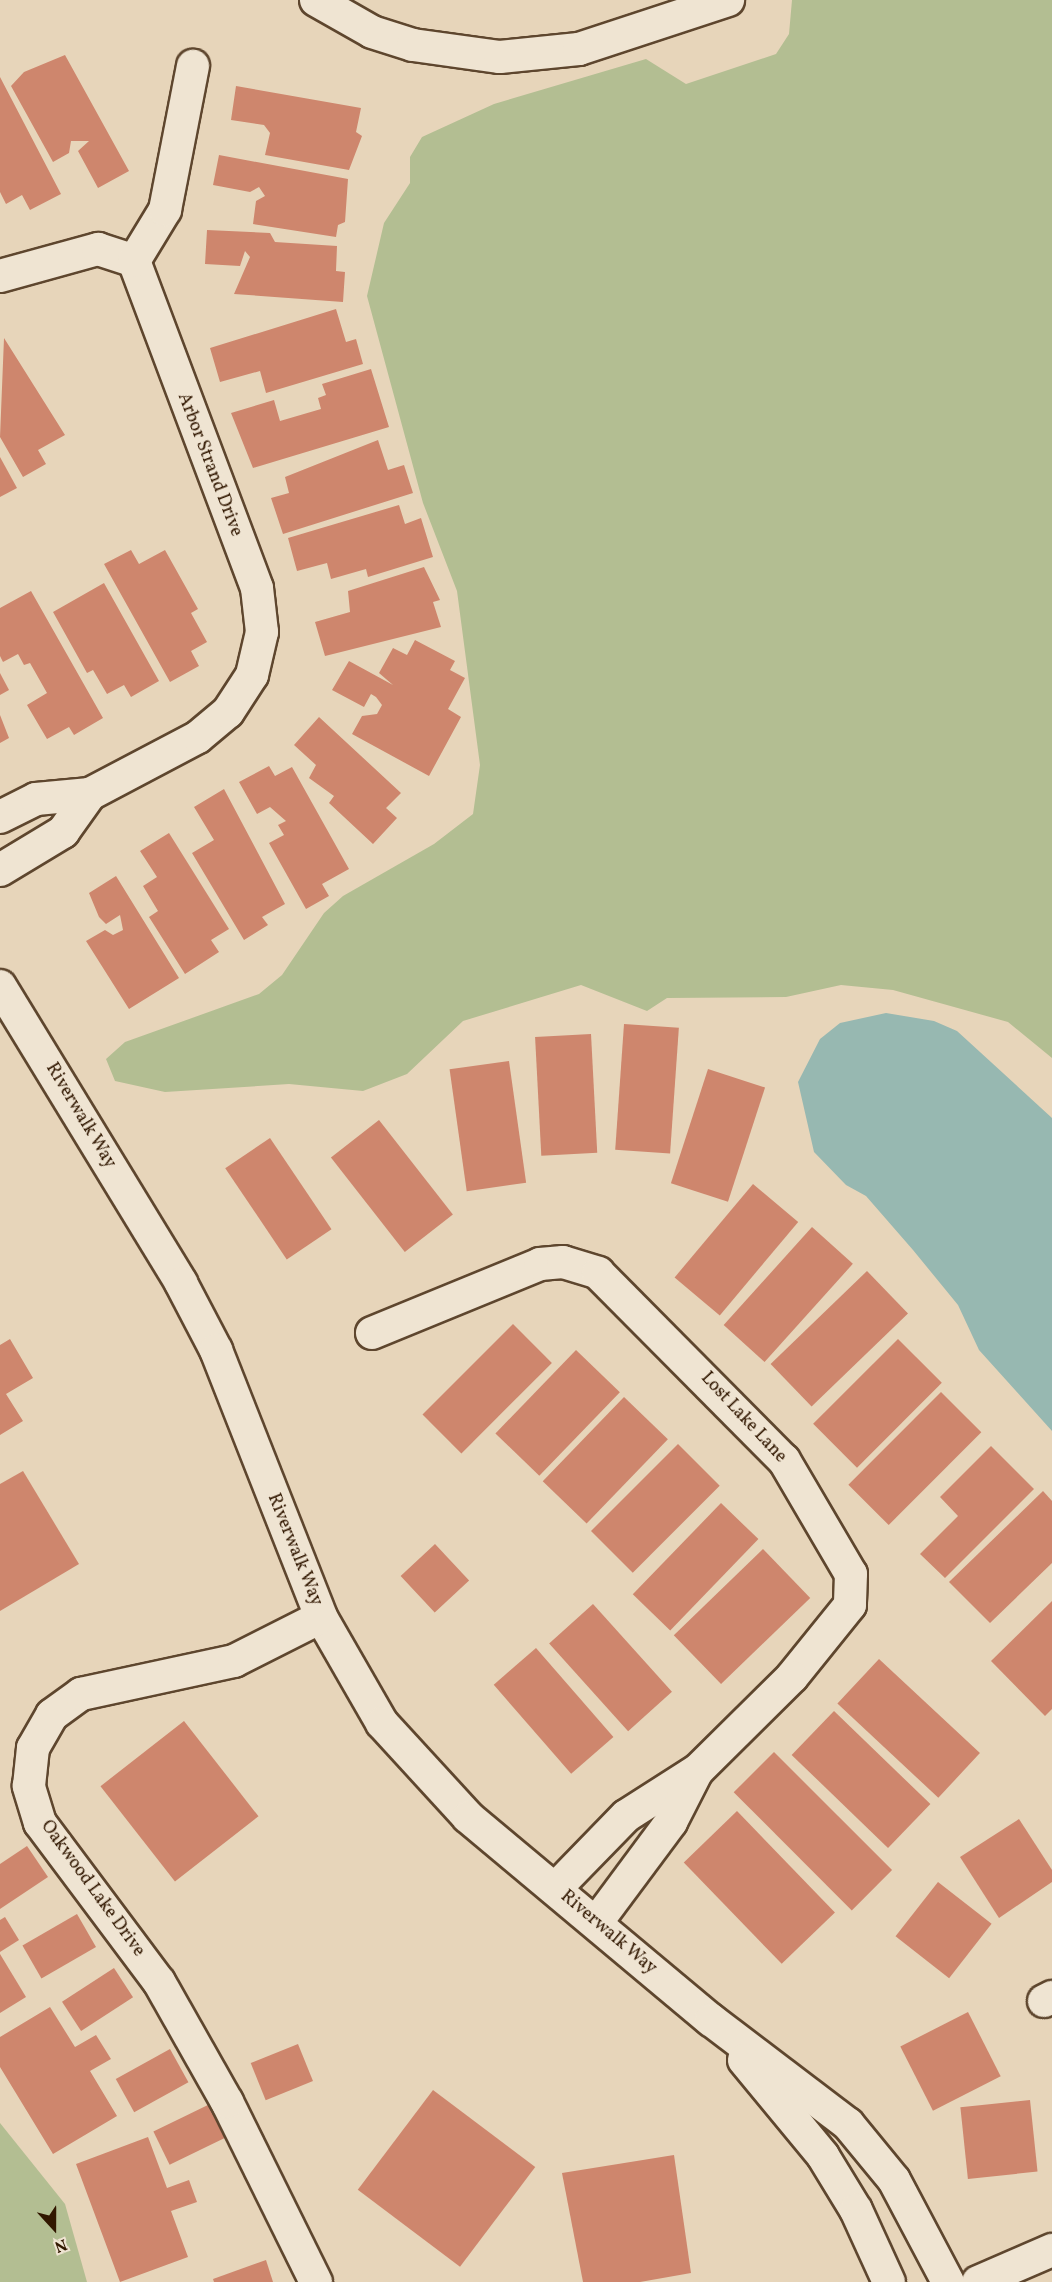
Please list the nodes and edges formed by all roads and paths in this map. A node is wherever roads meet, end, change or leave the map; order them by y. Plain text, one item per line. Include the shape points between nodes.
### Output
1 (316, 0) edge
2 (728, 0) edge
3 (193, 66) dead end
4 (134, 261) junction
5 (0, 276) edge
6 (90, 794) junction
7 (0, 817) edge
8 (0, 870) edge
9 (0, 986) edge
10 (372, 1333) dead end
11 (321, 1617) junction
12 (698, 1770) junction
13 (555, 1889) junction
14 (596, 1923) junction
15 (711, 2020) junction
16 (1052, 2250) edge
17 (316, 2282) edge
18 (889, 2282) edge
19 (948, 2282) edge
20 (978, 2282) edge

1 - 2 street via 372,32 413,45 500,57 579,50
3 - 4 street via 165,210
4 - 5 street via 98,249
4 - 6 street, Arbor Strand Drive via 257,588 262,632 252,675 228,712 198,737
6 - 7 street, Arbor Strand Drive via 36,799
6 - 8 street, Arbor Strand Drive via 63,832
9 - 11 street, Riverwalk Way via 201,1321
10 - 12 street, Lost Lake Lane via 517,1270 563,1262 583,1266 618,1289 784,1460 838,1543 851,1574 850,1605 813,1654
11 - 13 street, Riverwalk Way via 358,1688 409,1756 468,1817
11 - 17 street, Oakwood Lake Drive via 234,1661 81,1694 52,1715 33,1748 29,1786 40,1823 159,1982 227,2102
12 - 13 street, Lost Lake Lane via 626,1816
12 - 14 street, Lost Lake Lane via 670,1822
13 - 14 street, Riverwalk Way
14 - 15 street, Riverwalk Way
15 - 18 street, Riverwalk Way via 823,2156 856,2210
15 - 19 street, Riverwalk Way via 848,2124 903,2196
16 - 20 street

